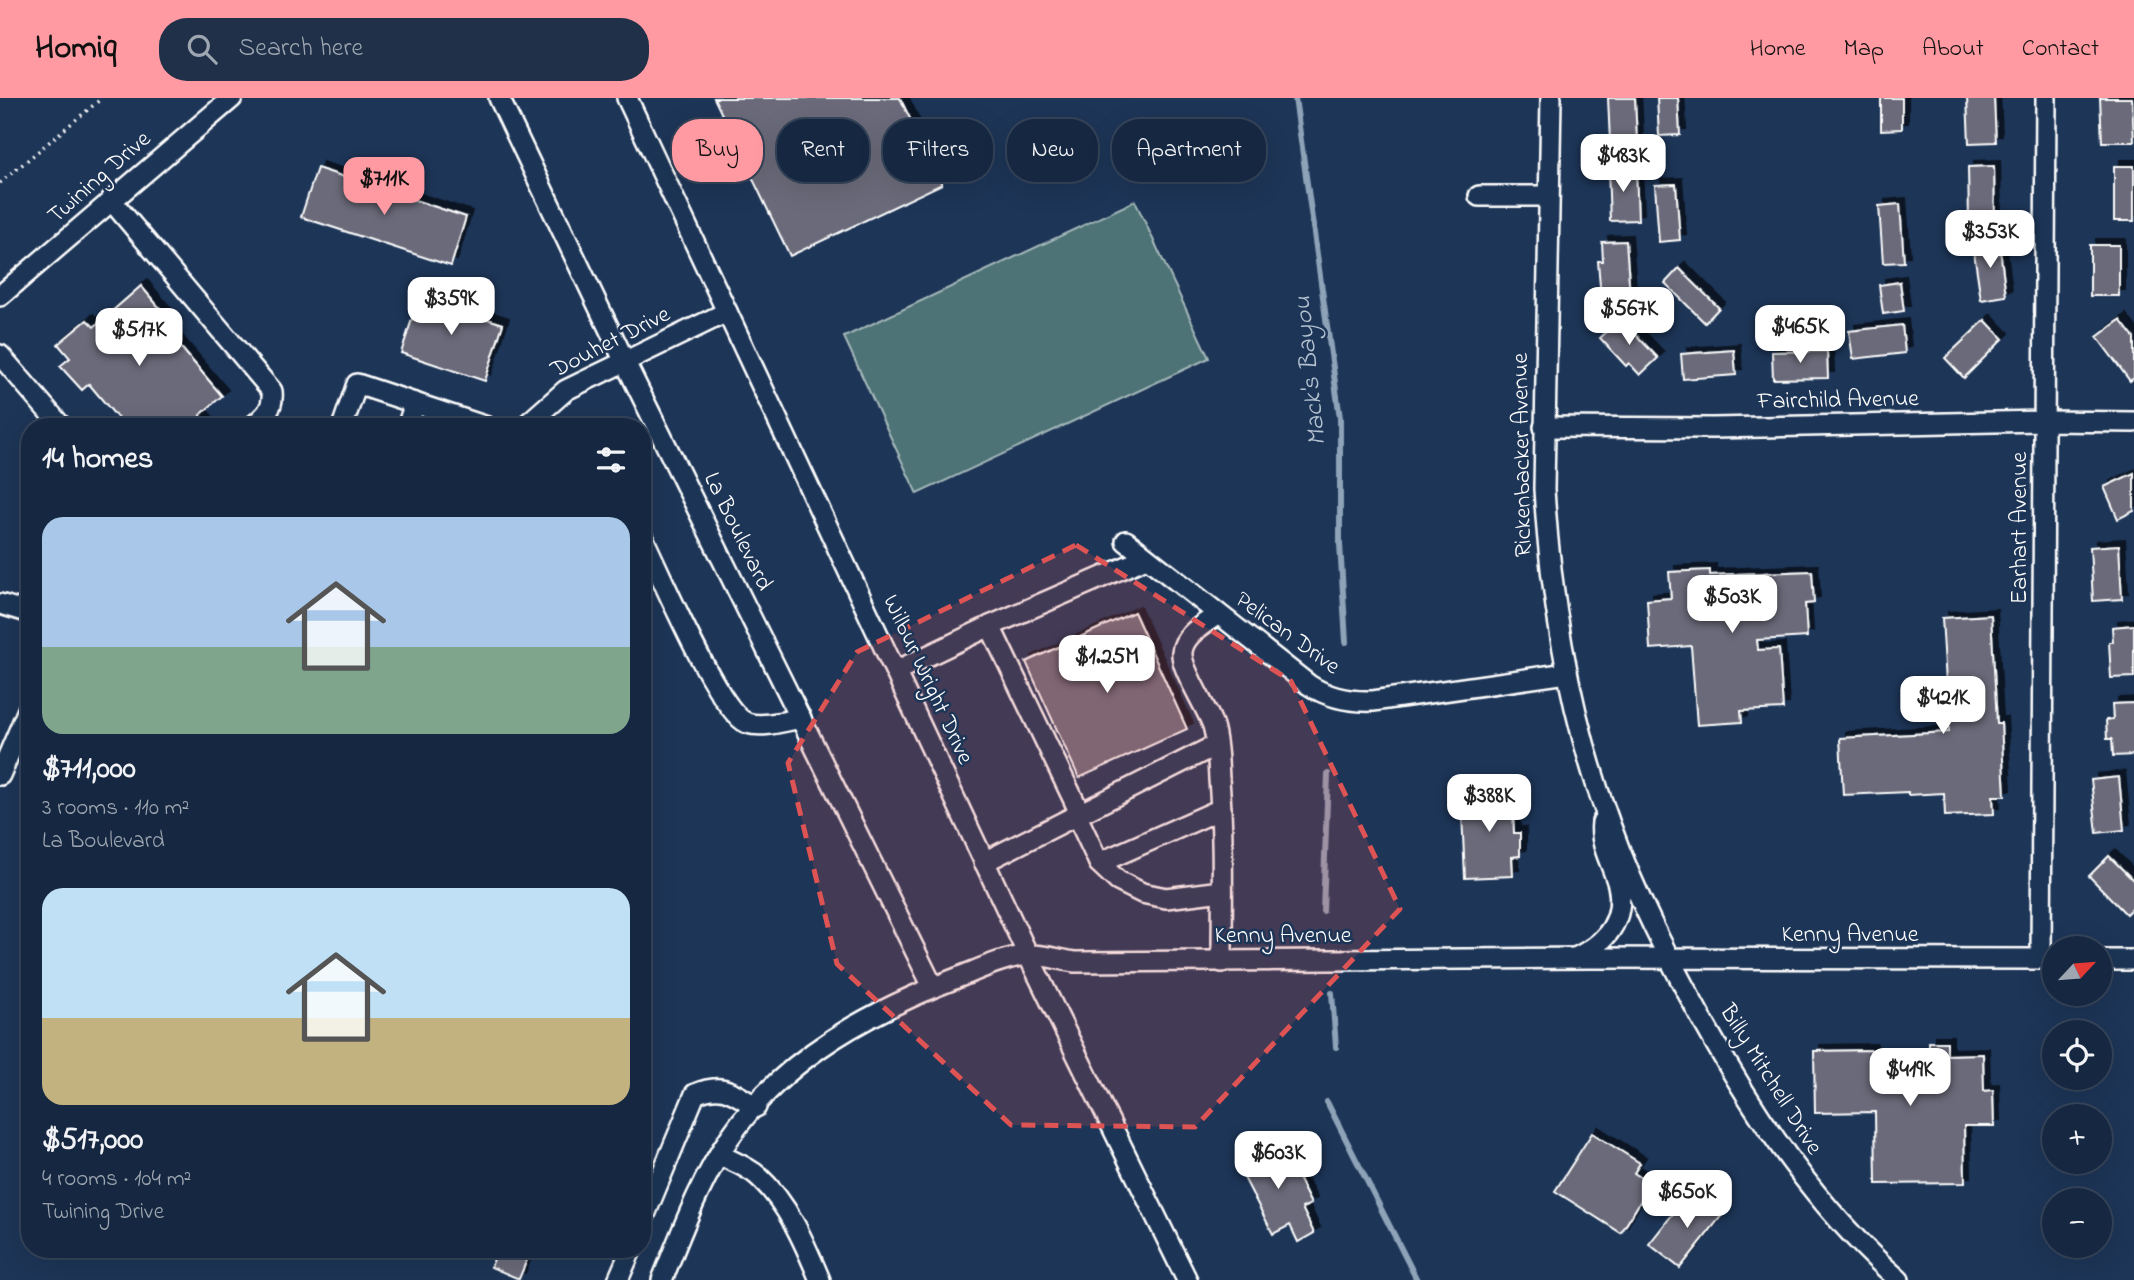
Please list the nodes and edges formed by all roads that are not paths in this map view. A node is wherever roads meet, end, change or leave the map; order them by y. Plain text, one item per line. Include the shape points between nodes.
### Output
1 (232, 98) edge
2 (499, 98) edge
3 (627, 98) edge
4 (1551, 98) edge
5 (2046, 98) edge
6 (1479, 196) dead end
7 (1548, 196) junction
8 (111, 201) junction
9 (0, 296) edge
10 (727, 312) junction
11 (0, 355) edge
12 (624, 360) junction
13 (415, 403) junction
14 (54, 418) edge
15 (263, 418) edge
16 (345, 418) edge
17 (410, 418) edge
18 (460, 418) edge
19 (534, 418) edge
20 (646, 418) edge
21 (2046, 421) junction
22 (2134, 422) edge
23 (1544, 427) junction
24 (651, 431) edge
25 (1126, 541) dead end
26 (651, 555) edge
27 (1146, 558) junction
28 (0, 604) edge
29 (21, 610) edge
30 (1218, 614) junction
31 (990, 626) junction
32 (896, 671) junction
33 (1567, 673) junction
34 (801, 718) junction
35 (21, 726) edge
36 (1216, 745) junction
37 (0, 775) edge
38 (1604, 807) junction
39 (1221, 809) junction
40 (1078, 813) junction
41 (984, 862) junction
42 (1099, 863) junction
43 (1222, 891) junction
44 (2048, 936) edge
45 (1028, 955) junction
46 (1574, 958) junction
47 (1669, 959) junction
48 (2042, 959) edge
49 (2112, 960) edge
50 (2134, 960) edge
51 (1222, 962) junction
52 (933, 987) junction
53 (756, 1107) junction
54 (720, 1155) junction
55 (651, 1200) edge
56 (1870, 1254) junction
57 (628, 1258) edge
58 (618, 1280) edge
59 (662, 1280) edge
60 (820, 1280) edge
61 (1188, 1280) edge
62 (1881, 1280) edge
63 (1899, 1280) edge

1 - 8 street, Twining Drive
2 - 12 street, La Boulevard
3 - 10 street, Wilbur Wright Drive
4 - 7 street, Rickenbacker Avenue
5 - 21 street, Earhart Avenue
6 - 7 street
7 - 23 street, Rickenbacker Avenue
8 - 9 street, Twining Drive
8 - 15 street via 272,391 273,402
10 - 12 street, Douhet Drive
10 - 32 street, Wilbur Wright Drive
11 - 14 street
12 - 19 street, Douhet Drive via 566,390
12 - 20 street, La Boulevard
13 - 16 street via 357,384
13 - 17 street
13 - 18 street
21 - 22 street, Fairchild Avenue
21 - 23 street, Fairchild Avenue
21 - 44 street, Earhart Avenue
23 - 33 street, Rickenbacker Avenue via 1548,547
24 - 34 street, La Boulevard
25 - 27 street, Pelican Drive
26 - 34 street via 714,686 731,710 755,724
27 - 30 street, Pelican Drive
27 - 31 street
28 - 29 street
30 - 33 street, Pelican Drive via 1309,685 1350,701
30 - 36 street via 1194,632 1181,654 1213,727
31 - 32 street
31 - 40 street
32 - 41 street, Wilbur Wright Drive
33 - 38 street, Rickenbacker Avenue
34 - 52 street, La Boulevard
35 - 37 street
36 - 39 street
36 - 40 street
38 - 46 street via 1600,835 1618,884 1618,913 1605,939
38 - 47 street, Rickenbacker Avenue
39 - 42 street
39 - 43 street
40 - 41 street
40 - 42 street
41 - 45 street, Wilbur Wright Drive
42 - 43 street via 1118,881 1142,893 1166,898
43 - 51 street
45 - 51 street, Kenny Avenue via 1075,962
45 - 52 street, Kenny Avenue
45 - 61 street, Wilbur Wright Drive
46 - 47 street, Kenny Avenue
46 - 51 street, Kenny Avenue
47 - 48 street, Kenny Avenue
47 - 56 street, Billy Mitchell Drive via 1767,1129
49 - 50 street
52 - 53 street, Kenny Avenue via 828,1041 778,1080
53 - 54 street, Kenny Avenue
53 - 55 street via 725,1088 695,1094
54 - 59 street, Kenny Avenue via 695,1196
54 - 60 street via 757,1174 774,1193
56 - 62 street
56 - 63 street, Billy Mitchell Drive
57 - 58 street

